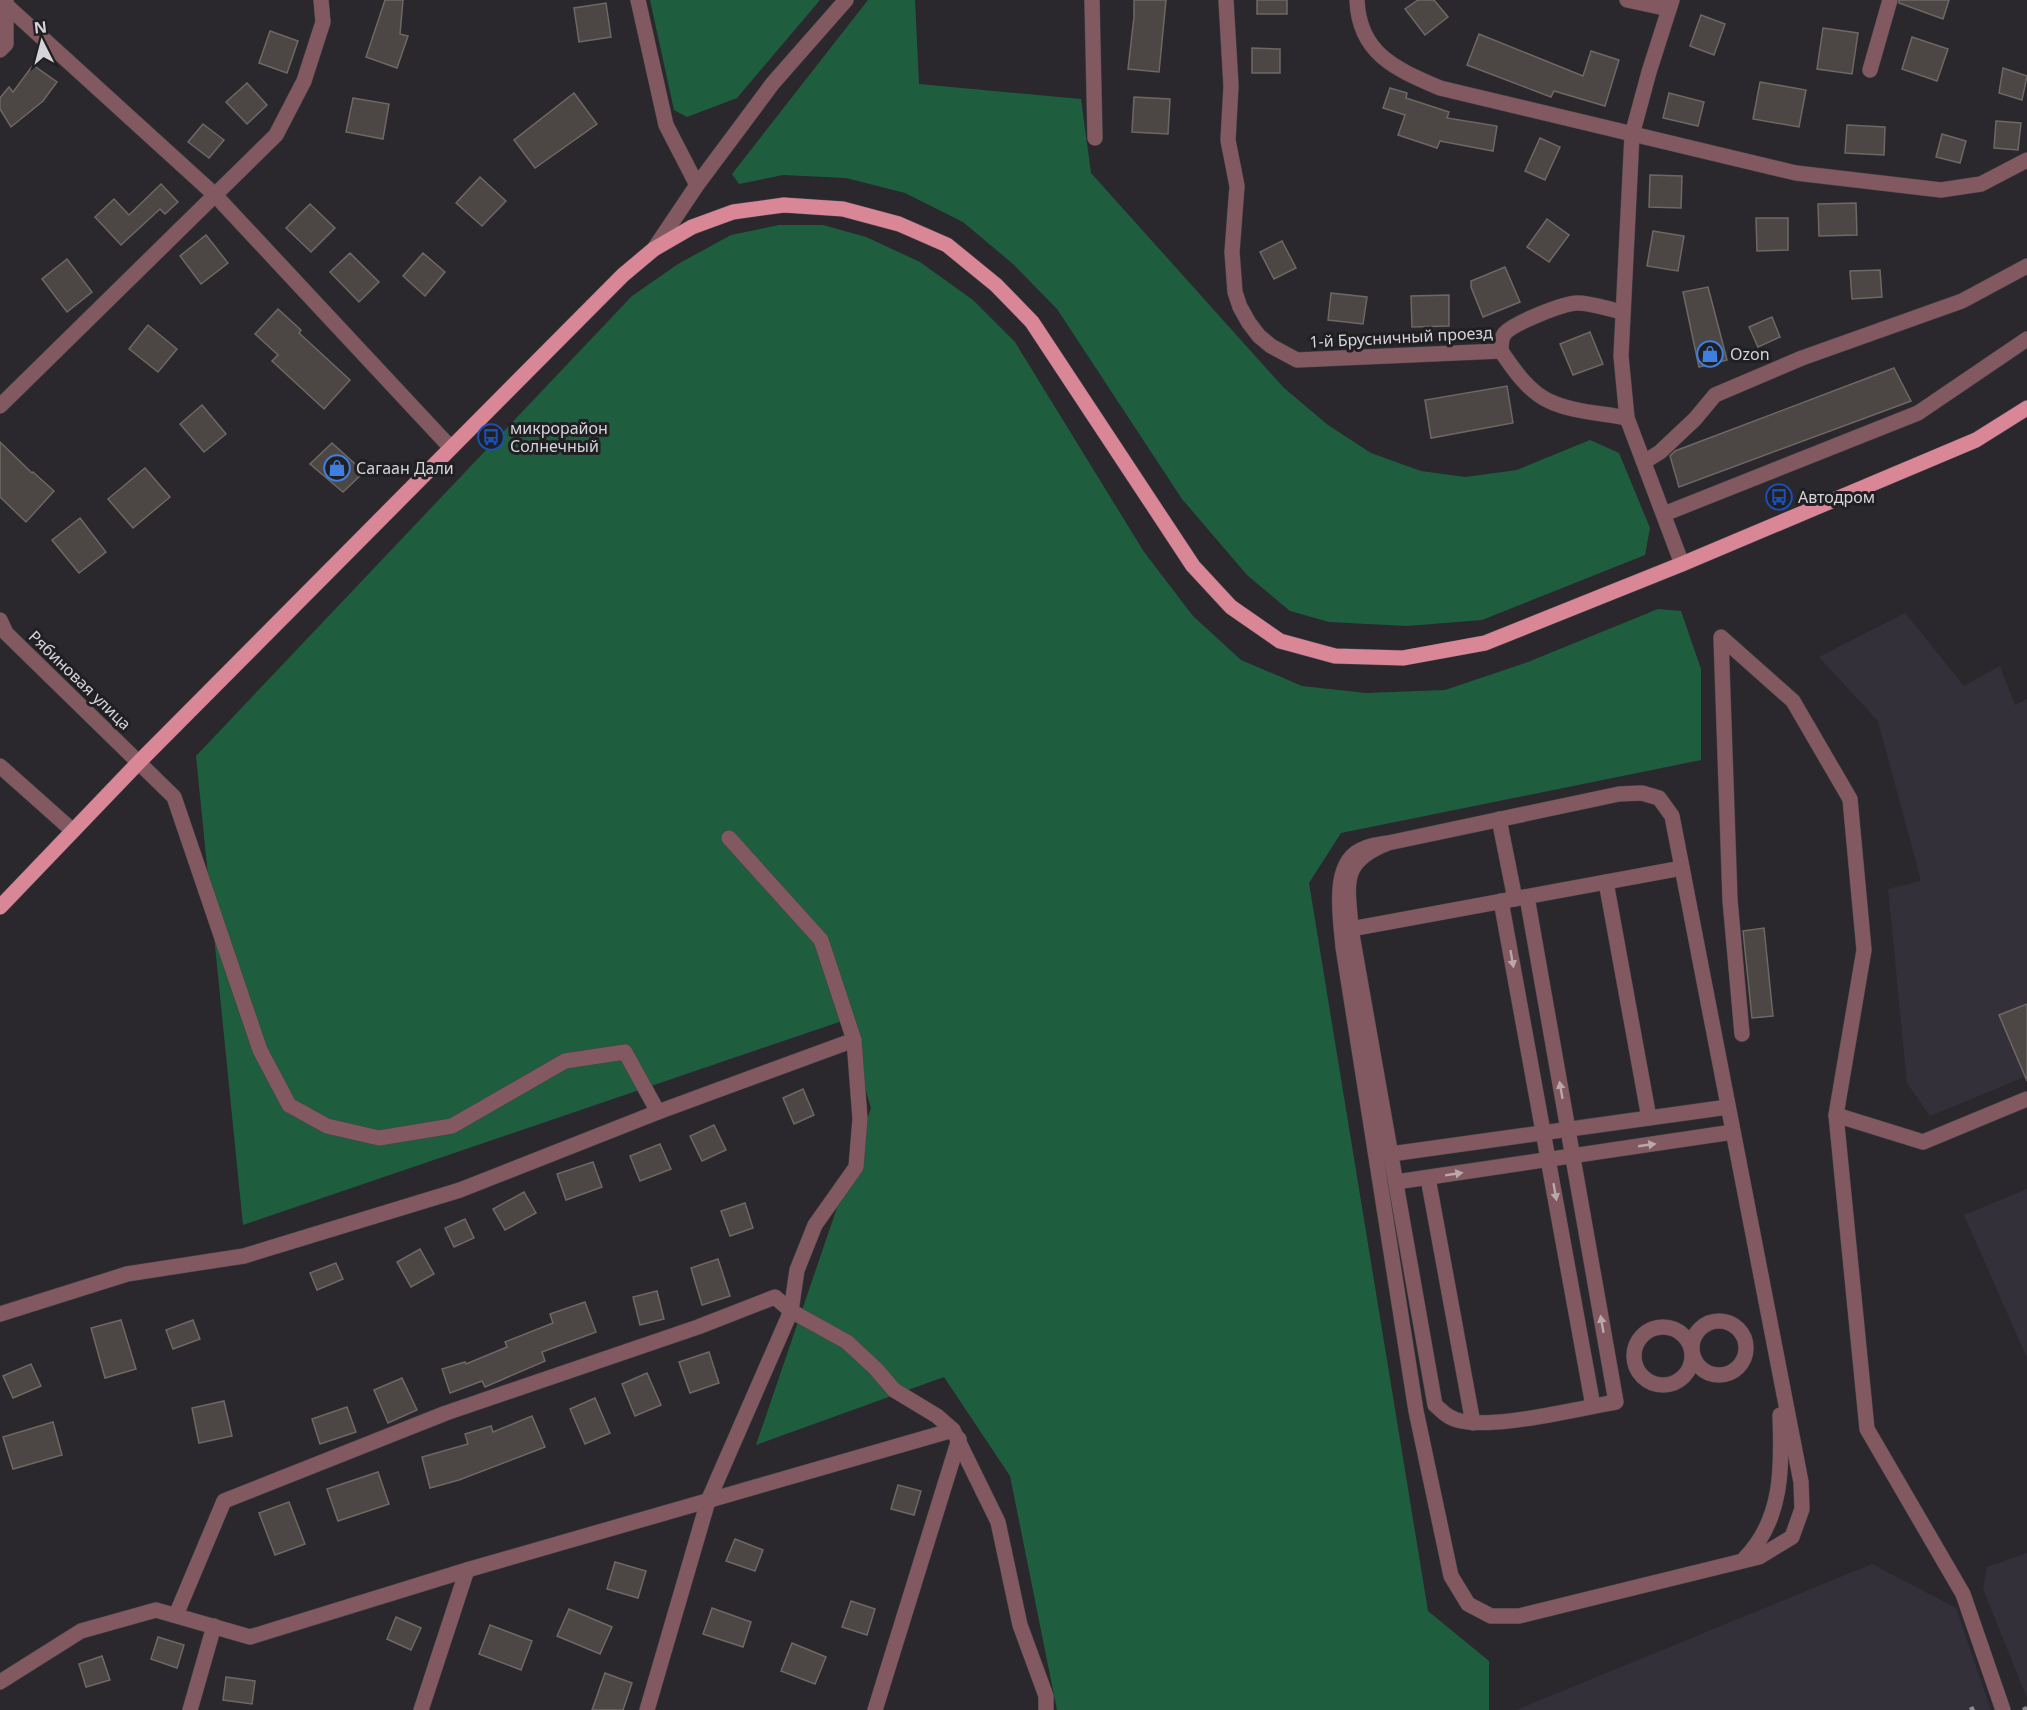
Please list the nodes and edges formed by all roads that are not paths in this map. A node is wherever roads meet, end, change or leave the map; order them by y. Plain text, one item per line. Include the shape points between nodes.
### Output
1 (321, 0) edge
2 (638, 0) edge
3 (846, 0) edge
4 (1092, 0) edge
5 (1226, 0) edge
6 (1357, 0) edge
7 (1628, 0) edge
8 (1890, 0) edge
9 (5, 2) edge
10 (1670, 5) edge
11 (0, 50) edge
12 (1870, 70) dead end
13 (1632, 135) junction
14 (1095, 138) dead end
15 (2027, 160) edge
16 (697, 185) junction
17 (215, 195) junction
18 (654, 249) junction
19 (2027, 266) edge
20 (1623, 312) junction
21 (2027, 339) edge
22 (1501, 351) junction
23 (0, 406) edge
24 (2027, 408) edge
25 (1627, 418) junction
26 (452, 448) junction
27 (1644, 462) junction
28 (1664, 514) junction
29 (1682, 564) junction
30 (0, 620) edge
31 (139, 762) junction
32 (0, 766) edge
33 (1499, 819) junction
34 (73, 831) junction
35 (729, 838) dead end
36 (1388, 843) junction
37 (1682, 868) junction
38 (1606, 882) junction
39 (1514, 899) junction
40 (0, 907) edge
41 (1352, 929) junction
42 (1742, 1034) dead end
43 (854, 1040) junction
44 (2027, 1100) edge
45 (1728, 1107) junction
46 (658, 1112) junction
47 (1836, 1114) junction
48 (1649, 1118) junction
49 (1568, 1129) junction
50 (1733, 1132) junction
51 (1544, 1133) junction
52 (1391, 1154) junction
53 (1573, 1156) junction
54 (1549, 1160) junction
55 (1428, 1178) junction
56 (1396, 1182) junction
57 (791, 1311) junction
58 (0, 1314) edge
59 (1773, 1338) junction
60 (1745, 1343) junction
61 (1692, 1354) junction
62 (1634, 1361) junction
63 (1610, 1365) junction
64 (1778, 1367) junction
65 (1593, 1406) junction
66 (1473, 1423) junction
67 (956, 1434) junction
68 (708, 1501) junction
69 (1743, 1561) junction
70 (467, 1570) junction
71 (176, 1615) junction
72 (214, 1626) junction
73 (0, 1682) edge
74 (190, 1710) edge
75 (421, 1710) edge
76 (647, 1710) edge
77 (875, 1710) edge
78 (1046, 1710) edge
79 (2003, 1710) edge

1 - 17 street via 324,22 304,81 276,135
2 - 16 street via 666,125
3 - 16 street via 773,83
4 - 14 street
5 - 22 street, 1-й Брусничный проезд via 1231,86 1228,140 1237,186 1233,274 1238,299 1249,323 1271,346 1297,360
6 - 13 street via 1363,33 1371,46 1387,62 1413,76 1440,88
7 - 10 street
8 - 12 street
9 - 11 street via 6,44
9 - 17 street
10 - 13 street
13 - 15 street via 1796,173 1941,190 1981,184
13 - 20 street
16 - 18 street
17 - 23 street
17 - 26 street
18 - 26 main road via 623,275
18 - 29 main road via 692,227 733,212 783,206 843,209 899,224 947,245 996,285 1032,322 1193,566 1231,607 1280,641 1335,656 1403,658 1485,644
19 - 27 street via 1962,301 1802,358 1714,395 1695,419
20 - 22 street, 1-й Брусничный проезд via 1580,302 1564,306 1511,328 1501,340
20 - 25 street via 1621,356
21 - 28 street via 1918,413
22 - 25 street via 1513,369 1549,401
24 - 29 main road via 1976,440
25 - 27 street
26 - 31 main road
27 - 28 street
28 - 29 street
30 - 31 street, Рябиновая улица via 6,633
31 - 34 main road
31 - 46 street, Рябиновая улица via 174,797 260,1050 289,1105 327,1126 379,1138 452,1126 565,1061 625,1052
32 - 34 street
33 - 36 street
33 - 37 street via 1619,794 1642,793 1659,798 1672,816
33 - 39 street
34 - 40 main road
35 - 43 street via 821,940
36 - 41 street via 1368,851 1354,865 1348,884
36 - 69 street via 1363,848 1344,868 1339,896 1343,947 1416,1411 1451,1576 1468,1604 1491,1616 1519,1616
37 - 38 street
37 - 45 street
38 - 39 street
38 - 48 street
39 - 41 street
49 -> 39 street
39 -> 51 street
41 - 52 street
42 - 47 street via 1730,900 1721,637 1793,701 1850,799 1864,950
43 - 46 street
43 - 57 street via 860,1119 856,1167 815,1225 796,1270
44 - 47 street via 1923,1142
45 - 48 street
45 - 50 street
46 - 58 street via 460,1190 244,1256 128,1274
47 - 79 street via 1867,1429 1963,1594
48 - 49 street
49 - 51 street
49 - 53 street
53 -> 50 street
50 - 59 street
51 - 52 street
51 - 54 street
52 - 56 street
53 - 54 street
63 -> 53 street
55 -> 54 street
54 -> 65 street
55 - 56 street
55 - 66 street
56 - 66 street via 1435,1405 1451,1418
57 - 67 street via 847,1342 894,1390 937,1416
57 - 68 street
57 - 71 street via 775,1297 446,1413 224,1501
59 - 60 street
59 - 64 street
60 - 61 street via 1740,1364 1726,1374 1709,1374
60 - 61 street via 1733,1325 1716,1321 1699,1329
61 - 62 street via 1687,1373 1671,1384 1661,1385 1643,1378
61 - 62 street via 1685,1337 1670,1327 1660,1327 1651,1329 1637,1342
62 - 63 street
63 - 65 street via 1616,1402
64 - 69 street via 1782,1447 1779,1484 1770,1522 1759,1544
64 - 69 street via 1801,1482 1802,1509 1792,1537 1759,1557
65 - 66 street
67 - 68 street
67 - 77 street
67 - 78 street via 998,1522 1020,1625 1046,1696
68 - 70 street
68 - 76 street
70 - 72 street via 250,1637
70 - 75 street
71 - 72 street
71 - 73 street via 156,1610 81,1631
72 - 74 street

